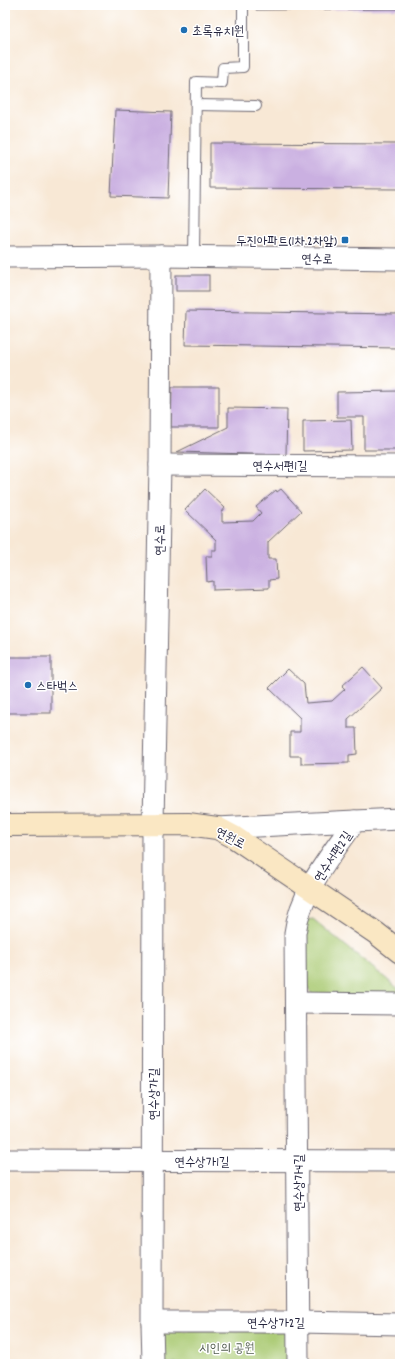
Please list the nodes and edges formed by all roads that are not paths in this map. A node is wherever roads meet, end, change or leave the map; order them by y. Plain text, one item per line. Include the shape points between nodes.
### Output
1 (243, 5) edge
2 (196, 105) junction
3 (256, 106) dead end
4 (161, 256) junction
5 (5, 257) edge
6 (194, 257) junction
7 (400, 259) edge
8 (160, 465) junction
9 (400, 466) edge
10 (400, 819) edge
11 (355, 821) junction
12 (153, 824) junction
13 (5, 825) edge
14 (217, 828) junction
15 (310, 888) junction
16 (400, 952) edge
17 (296, 1003) junction
18 (400, 1004) edge
19 (5, 1160) edge
20 (152, 1161) junction
21 (298, 1161) junction
22 (400, 1161) edge
23 (152, 1322) junction
24 (298, 1322) junction
25 (400, 1324) edge
26 (153, 1364) edge
27 (298, 1364) edge

1 - 2 lane via 242,67 223,68 222,83 196,82
2 - 3 lane
2 - 6 lane
4 - 5 street, 연수로
4 - 6 street, 연수로
4 - 8 street, 연수로
6 - 7 street, 연수로
8 - 9 street, 연수서편1길
8 - 12 street, 연수로
10 - 11 street, 연수서편2길
11 - 14 street
11 - 15 street, 연수서편2길
12 - 13 street, 연원로
12 - 14 street, 연원로 via 188,824
12 - 20 street, 연수상가길
14 - 15 street, 연원로 via 234,836
15 - 16 street, 연원로
15 - 17 street, 연수상가4길 via 297,920 295,933
17 - 18 street
17 - 21 street, 연수상가4길
19 - 20 street, 연수상가1길
20 - 21 street, 연수상가1길
20 - 23 street, 연수상가길
21 - 22 street, 연수상가1길
21 - 24 street, 연수상가4길
23 - 24 street, 연수상가2길
23 - 26 street, 연수상가길
24 - 25 street, 연수상가2길
24 - 27 street, 연수상가4길

